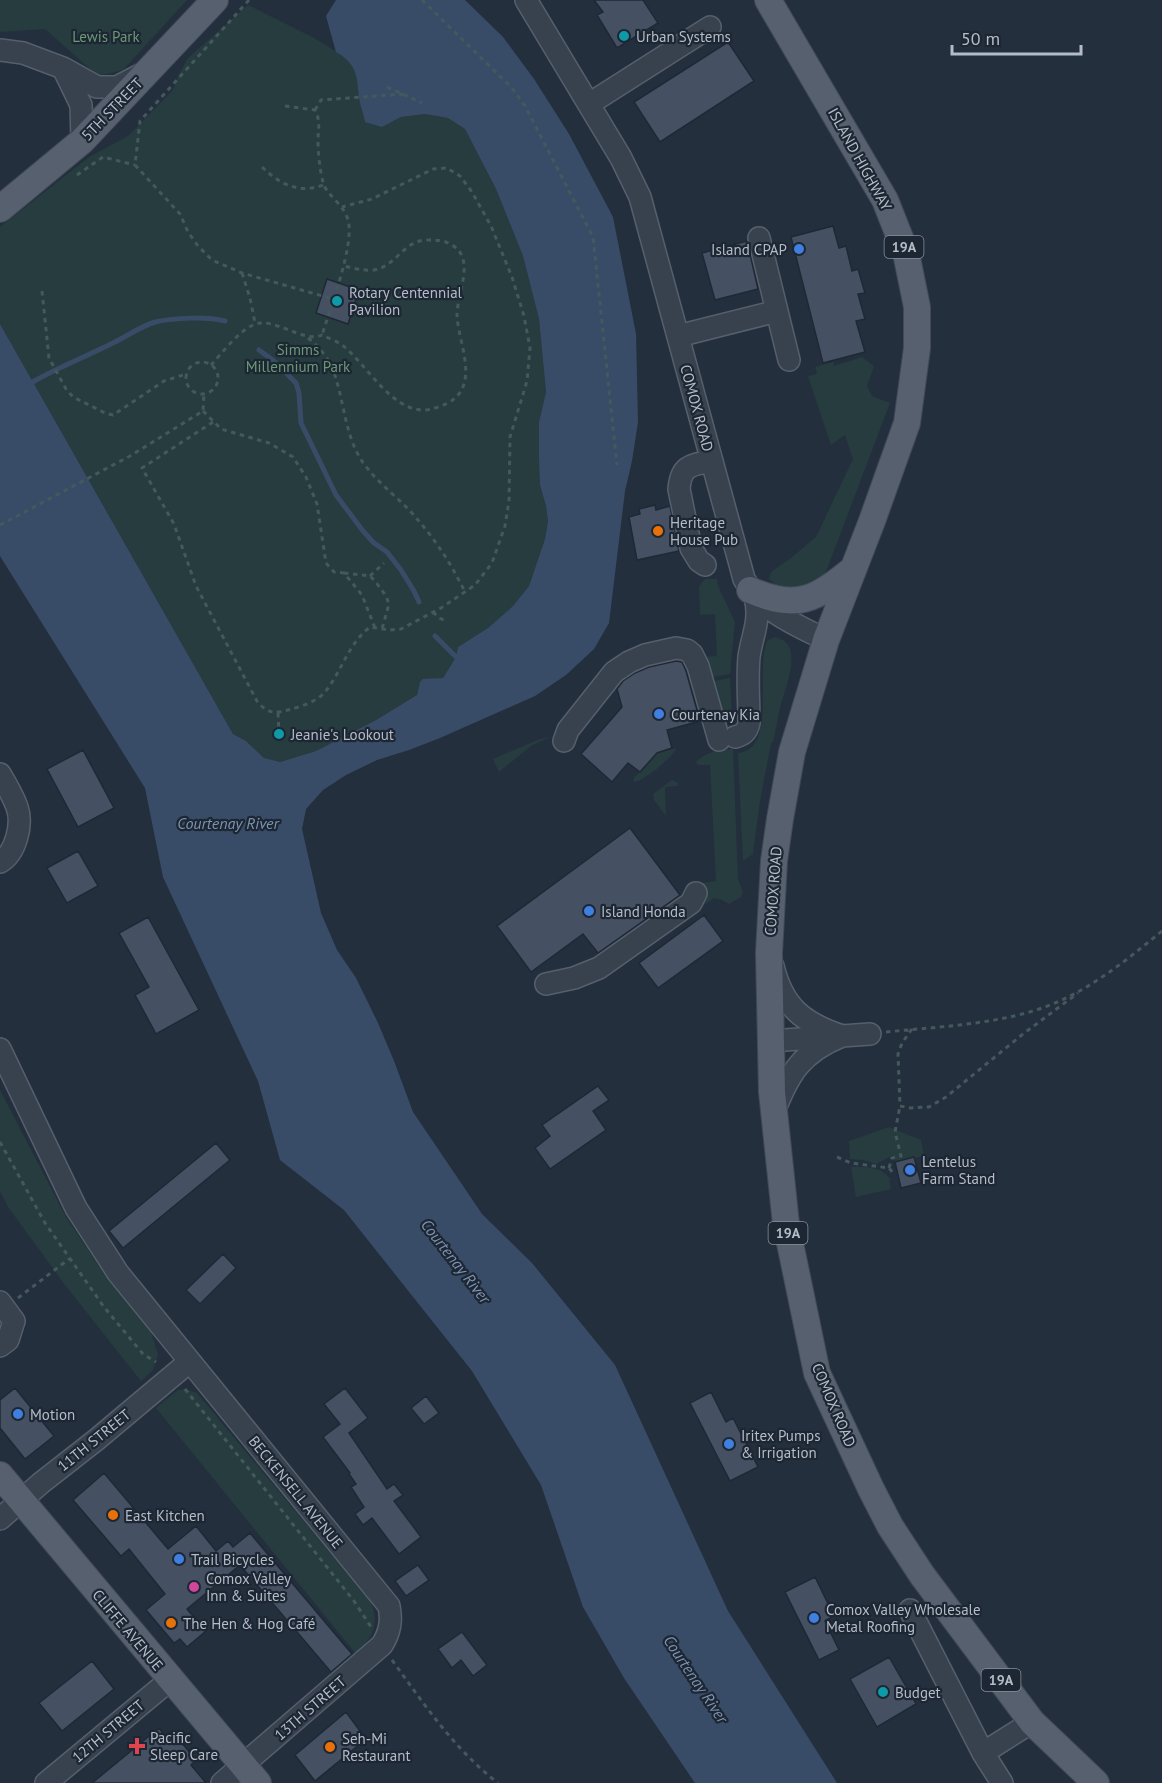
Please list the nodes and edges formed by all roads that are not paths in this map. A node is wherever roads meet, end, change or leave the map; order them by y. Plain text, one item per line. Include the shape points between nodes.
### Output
1 (215, 0) edge
2 (526, 0) edge
3 (768, 0) edge
4 (710, 27) dead end
5 (0, 50) edge
6 (63, 68) junction
7 (148, 72) junction
8 (589, 104) junction
9 (82, 141) junction
10 (0, 209) edge
11 (759, 238) dead end
12 (777, 311) junction
13 (678, 336) junction
14 (789, 360) dead end
15 (712, 461) junction
16 (705, 565) dead end
17 (853, 568) junction
18 (753, 593) junction
19 (826, 640) junction
20 (564, 741) dead end
21 (0, 774) edge
22 (0, 862) edge
23 (696, 893) dead end
24 (770, 944) junction
25 (546, 984) dead end
26 (870, 1034) road end
27 (842, 1036) junction
28 (771, 1041) junction
29 (0, 1049) edge
30 (774, 1112) junction
31 (2, 1305) edge
32 (0, 1346) edge
33 (189, 1362) junction
34 (0, 1475) edge
35 (20, 1501) junction
36 (0, 1519) edge
37 (910, 1610) dead end
38 (382, 1629) joint
39 (170, 1680) junction
40 (1032, 1722) junction
41 (983, 1754) junction
42 (250, 1774) edge
43 (46, 1783) edge
44 (222, 1783) edge
45 (1002, 1783) edge
46 (1096, 1783) edge

1 - 7 main road, 5TH STREET
2 - 8 street, COMOX ROAD
3 - 17 main road, ISLAND HIGHWAY / 19A via 885,200 906,253 917,307 917,348 907,423
4 - 8 street
5 - 6 street via 23,53
6 - 7 street via 97,87 117,87
6 - 9 street via 81,105
7 - 9 main road, 5TH STREET
8 - 13 street, COMOX ROAD via 640,197
9 - 10 main road, 5TH STREET
11 - 12 street
12 - 13 street
12 - 14 street
13 - 15 street, COMOX ROAD
15 - 16 street via 684,470 679,489 691,548
15 - 18 street, COMOX ROAD via 740,568
17 - 18 main road via 825,591 807,598 791,601
17 - 19 main road, ISLAND HIGHWAY / 19A
18 - 19 street via 771,611
18 - 20 street via 758,608 749,657 749,723 742,735 727,738 692,654 676,648 645,655 614,672 568,730
19 - 24 main road, COMOX ROAD / 19A via 792,752 774,861
21 - 22 street via 18,809 19,835 7,858
23 - 25 street via 691,903 599,968
24 - 27 street via 776,978 794,1009 807,1022
24 - 28 main road, COMOX ROAD / 19A
26 - 27 street
27 - 28 street
27 - 30 street via 808,1055 793,1072
28 - 30 main road, COMOX ROAD / 19A
29 - 33 street, BECKENSELL AVENUE via 76,1208 118,1273
30 - 40 main road, COMOX ROAD / 19A via 786,1224 817,1373 891,1526 922,1575
31 - 32 street via 14,1321 8,1340
33 - 35 street, 11TH STREET
33 - 38 street, BECKENSELL AVENUE via 389,1606 391,1616
34 - 35 main road, CLIFFE AVENUE
35 - 36 street, 11TH STREET
35 - 39 main road, CLIFFE AVENUE
37 - 41 street
38 - 42 street, 13TH STREET via 382,1645
39 - 42 main road, CLIFFE AVENUE
39 - 43 street, 12TH STREET
40 - 41 street
40 - 46 main road, COMOX ROAD / 19A
41 - 45 street
42 - 44 street, 13TH STREET

